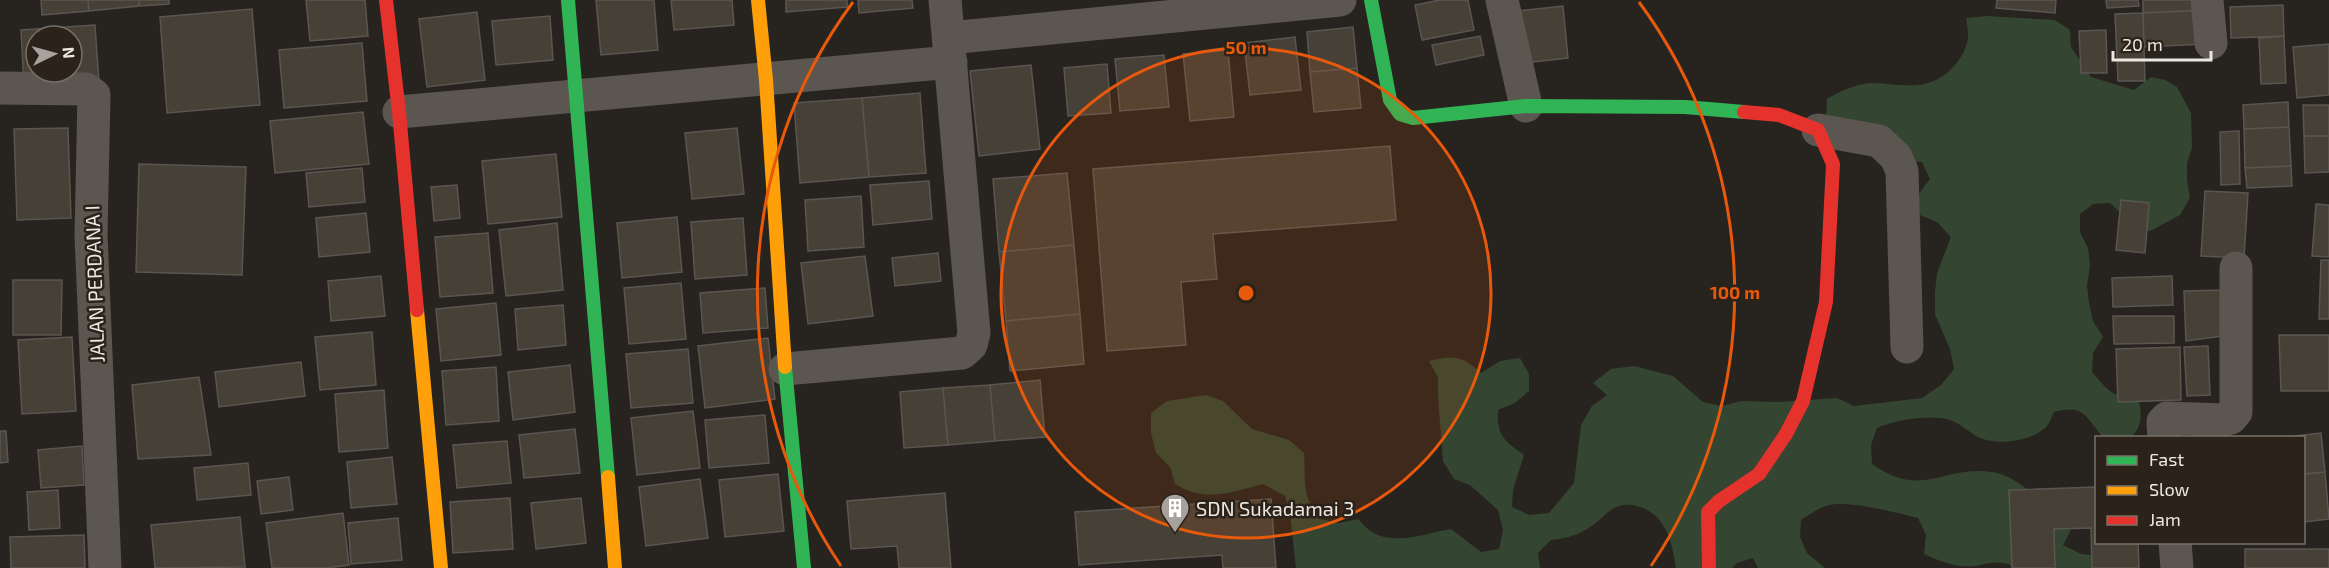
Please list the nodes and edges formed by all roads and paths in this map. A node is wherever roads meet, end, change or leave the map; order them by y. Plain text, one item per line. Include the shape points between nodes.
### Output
1 (386, 0) edge
2 (567, 0) edge
3 (758, 0) edge
4 (945, 0) edge
5 (1340, 0) edge
6 (1371, 0) edge
7 (1502, 0) edge
8 (2207, 0) edge
9 (2211, 43) dead end
10 (950, 50) junction
11 (766, 80) junction
12 (0, 88) edge
13 (576, 97) junction
14 (1526, 106) junction
15 (399, 112) junction
16 (1818, 130) junction
17 (2236, 268) dead end
18 (1907, 347) dead end
19 (785, 369) junction
20 (2164, 436) edge
21 (2175, 544) edge
22 (105, 568) edge
23 (441, 568) edge
24 (615, 568) edge
25 (804, 568) edge
26 (1709, 568) edge
27 (2177, 568) edge

1 - 15 street
2 - 13 street
3 - 11 street
4 - 10 street
5 - 10 street
6 - 14 street via 1390,100 1400,114 1413,118
7 - 14 street
8 - 9 street
10 - 11 street
10 - 19 street via 974,333 971,345 962,353
11 - 13 street
11 - 19 street
12 - 22 street, JALAN PERDANA I via 75,88 94,95 91,235
13 - 15 street
13 - 24 street
14 - 16 street via 1686,107 1779,115
15 - 23 street
16 - 18 street via 1879,141 1896,157 1902,171
16 - 26 street via 1833,165 1826,302 1803,401 1759,474 1708,512
17 - 20 street via 2236,412 2223,420 2167,418 2163,422
19 - 25 street
21 - 27 street

